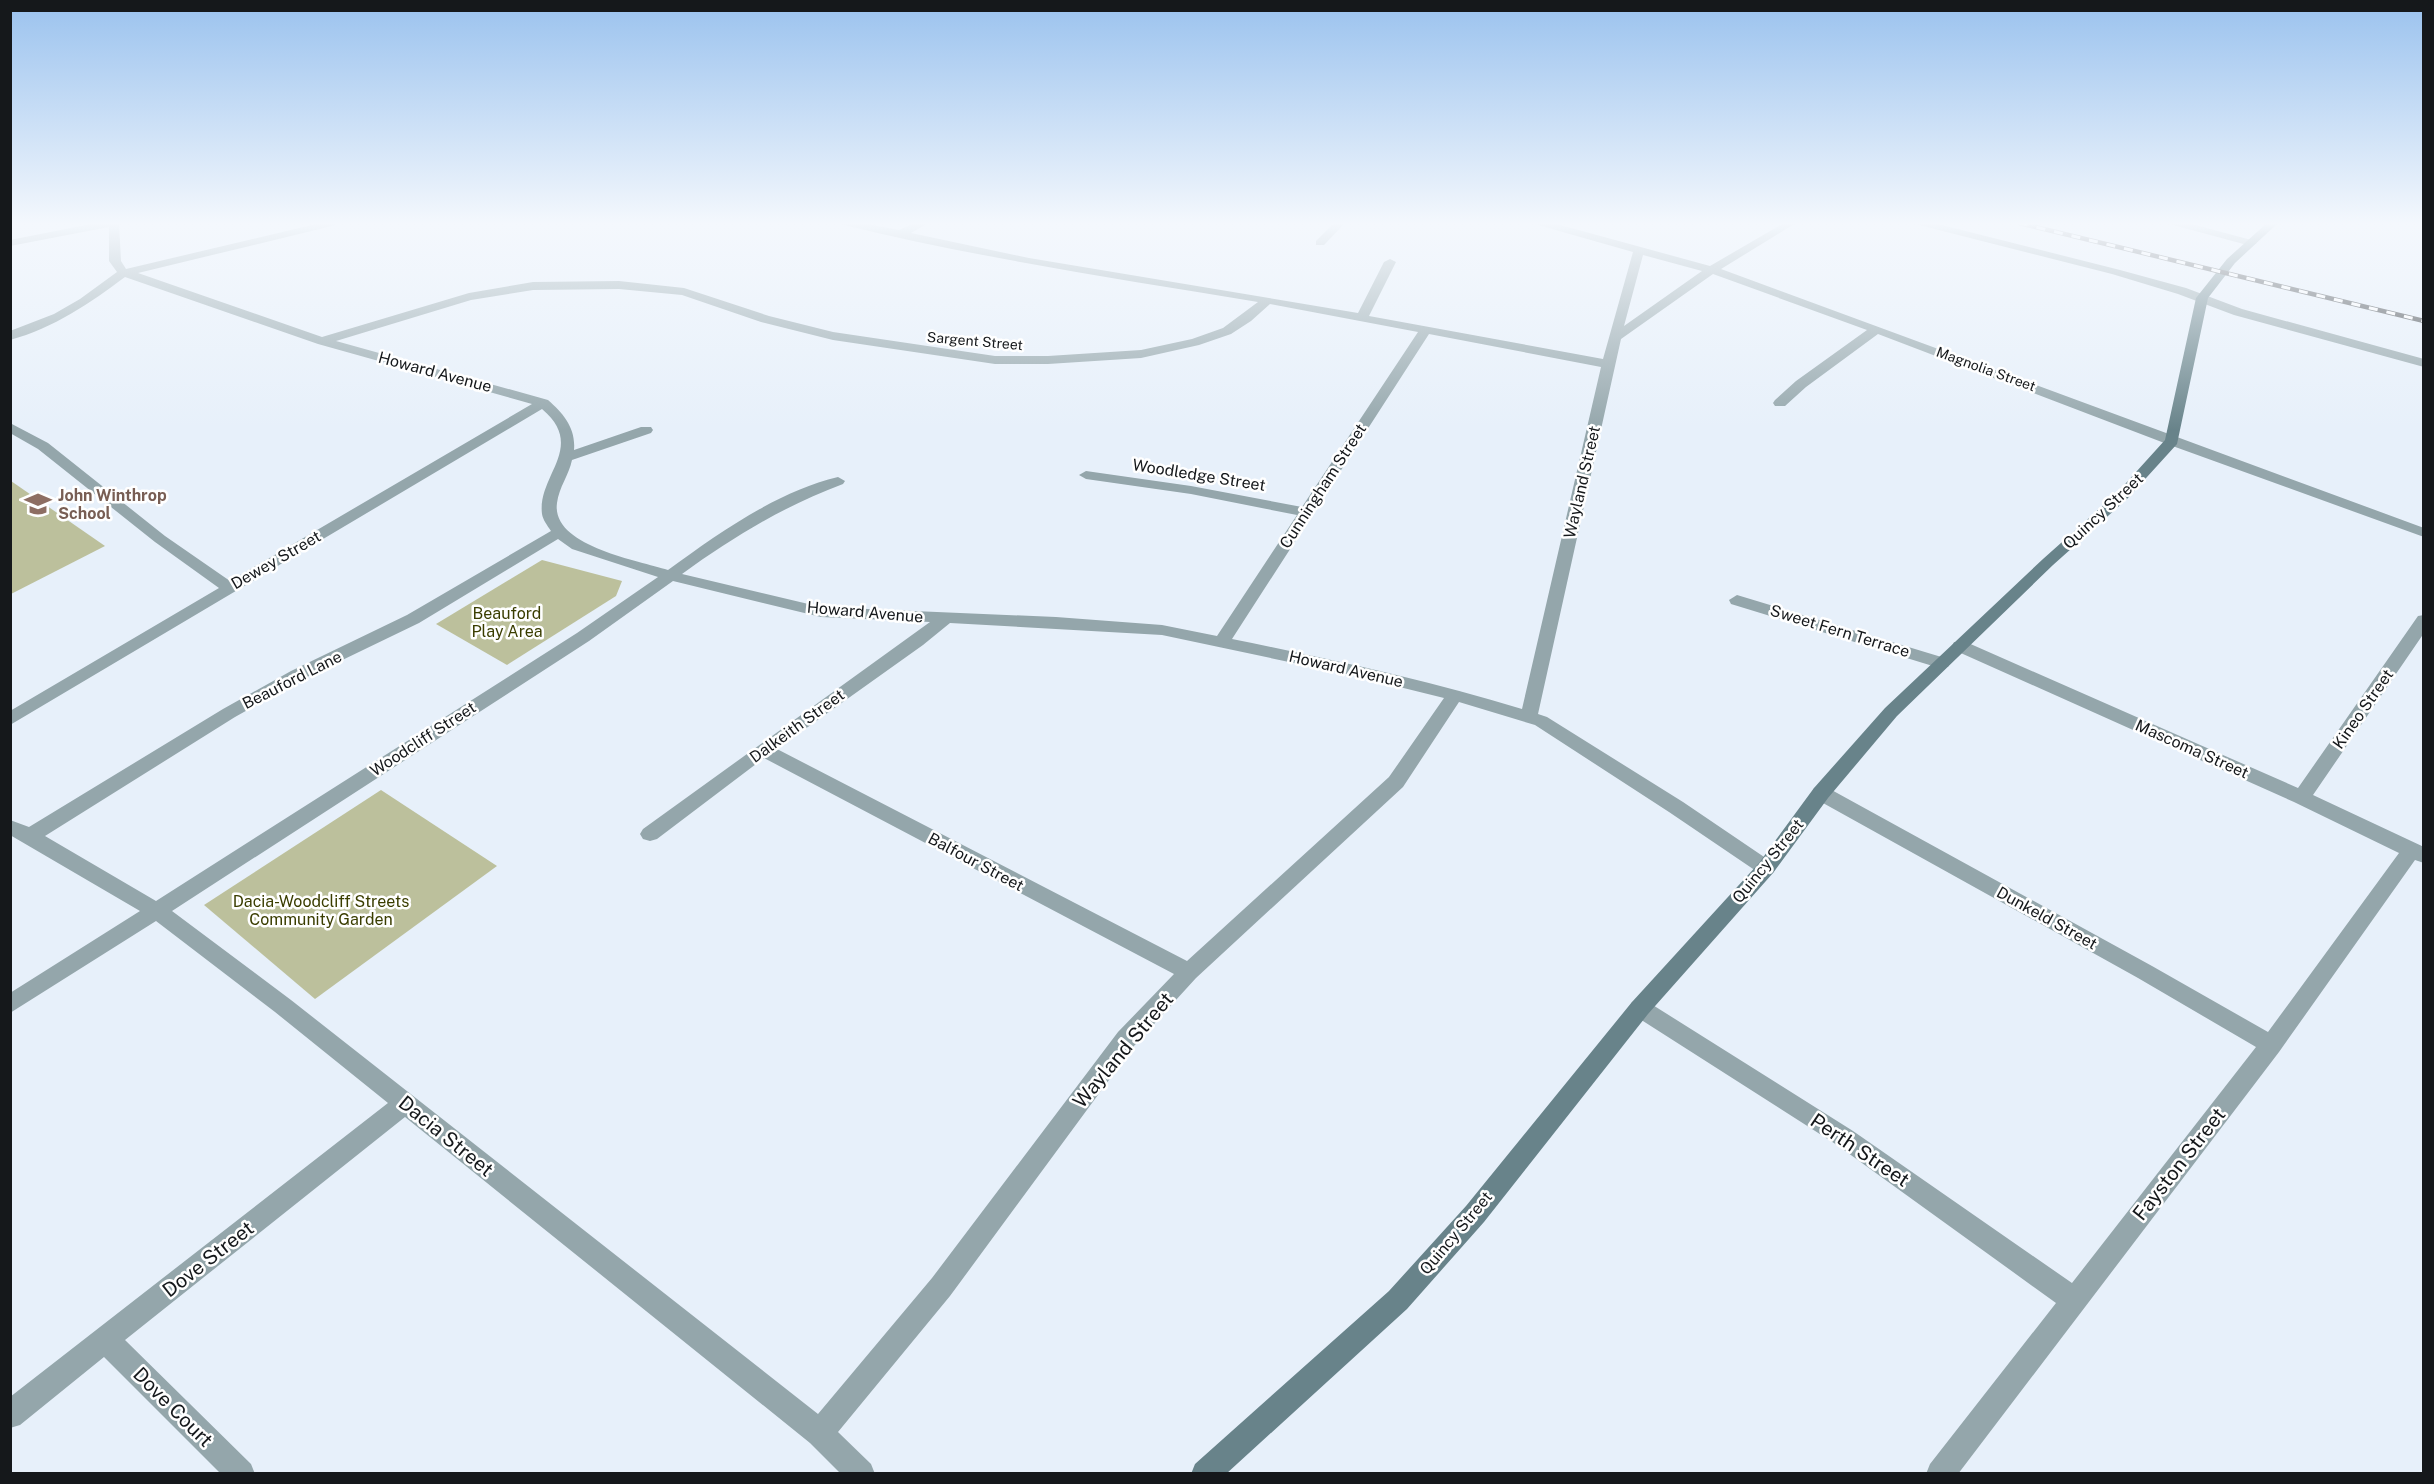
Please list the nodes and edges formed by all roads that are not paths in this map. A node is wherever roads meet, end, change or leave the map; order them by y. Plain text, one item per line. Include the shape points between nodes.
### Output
1 (97, 292) edge
2 (185, 292) edge
3 (497, 292) edge
4 (685, 292) edge
5 (1220, 292) edge
6 (1375, 292) edge
7 (1628, 292) edge
8 (1682, 292) edge
9 (1774, 292) edge
10 (2183, 292) edge
11 (2206, 292) edge
12 (2202, 298) junction
13 (1267, 300) junction
14 (1362, 318) junction
15 (1876, 328) junction
16 (1425, 330) junction
17 (10, 336) edge
18 (1616, 337) junction
19 (322, 341) junction
20 (2424, 363) edge
21 (1608, 364) junction
22 (543, 402) junction
23 (1780, 403) dead end
24 (10, 427) edge
25 (646, 430) dead end
26 (2172, 441) junction
27 (566, 457) junction
28 (1086, 476) dead end
29 (838, 481) dead end
30 (1306, 512) junction
31 (559, 532) junction
32 (2424, 533) edge
33 (672, 576) junction
34 (229, 588) junction
35 (1737, 600) dead end
36 (944, 618) junction
37 (2424, 620) edge
38 (1221, 643) junction
39 (1960, 646) junction
40 (1942, 663) junction
41 (1455, 695) junction
42 (1529, 716) junction
43 (10, 718) edge
44 (763, 750) junction
45 (1821, 793) junction
46 (2301, 797) junction
47 (10, 827) edge
48 (650, 834) dead end
49 (30, 836) junction
50 (2418, 853) edge
51 (1766, 868) junction
52 (157, 911) junction
53 (1189, 972) junction
54 (10, 1004) edge
55 (1640, 1008) junction
56 (2271, 1045) junction
57 (405, 1103) junction
58 (2074, 1300) junction
59 (106, 1340) junction
60 (10, 1415) edge
61 (820, 1432) junction
62 (241, 1473) edge
63 (861, 1473) edge
64 (1205, 1473) edge
65 (1940, 1473) edge

1 - 17 street via 58,317
2 - 19 street, Howard Avenue
3 - 19 street, Sargent Street
4 - 13 street, Sargent Street via 833,336 984,359 1047,360 1141,354 1194,342 1227,331
5 - 13 street
6 - 14 street
7 - 18 street, Wayland Street
8 - 18 street
9 - 15 street, Magnolia Street
10 - 12 street
11 - 12 main road, Quincy Street
12 - 20 street via 2238,312
12 - 26 main road, Quincy Street
13 - 14 street
14 - 16 street
15 - 23 street
15 - 26 street, Magnolia Street
16 - 21 street
16 - 30 street, Cunningham Street
18 - 21 street, Wayland Street
19 - 22 street, Howard Avenue
21 - 42 street, Wayland Street
22 - 27 street via 565,428
22 - 34 street, Dewey Street
24 - 34 street via 43,446
25 - 27 street
26 - 32 street, Magnolia Street
26 - 39 main road, Quincy Street via 2122,496
27 - 31 street via 549,505 550,517
28 - 30 street, Woodledge Street via 1191,490
29 - 33 street, Woodcliff Street via 811,489 767,512 726,536
30 - 38 street, Cunningham Street
31 - 33 street, Howard Avenue via 577,546
31 - 49 street, Beauford Lane via 412,619 229,712
33 - 36 street, Howard Avenue via 821,612
33 - 52 street, Woodcliff Street
34 - 43 street, Dewey Street
35 - 40 street, Sweet Fern Terrace
36 - 38 street, Howard Avenue via 1127,626
36 - 44 street, Dalkeith Street
37 - 46 street, Kineo Street
38 - 41 street, Howard Avenue
39 - 40 main road, Quincy Street
39 - 46 street, Mascoma Street
40 - 45 main road, Quincy Street via 1891,712
41 - 42 street, Howard Avenue
41 - 53 street, Wayland Street via 1396,782
42 - 51 street, Howard Avenue via 1593,753
44 - 48 street, Dalkeith Street
44 - 53 street, Balfour Street
45 - 51 main road, Quincy Street
45 - 56 street, Dunkeld Street
46 - 50 street, Mascoma Street
47 - 49 street, Dacia Street
49 - 52 street, Dacia Street
50 - 56 street, Fayston Street
51 - 55 main road, Quincy Street
52 - 54 street, Woodcliff Street
52 - 57 street, Dacia Street
53 - 61 street, Wayland Street via 1126,1039 941,1287
55 - 58 street, Perth Street via 1845,1138
55 - 64 main road, Quincy Street via 1475,1214 1398,1300
56 - 58 street, Fayston Street
57 - 59 street, Dove Street
57 - 61 street, Dacia Street
58 - 65 street, Fayston Street
59 - 60 street, Dove Street
59 - 62 street, Dove Court
61 - 63 street, Dacia Street

